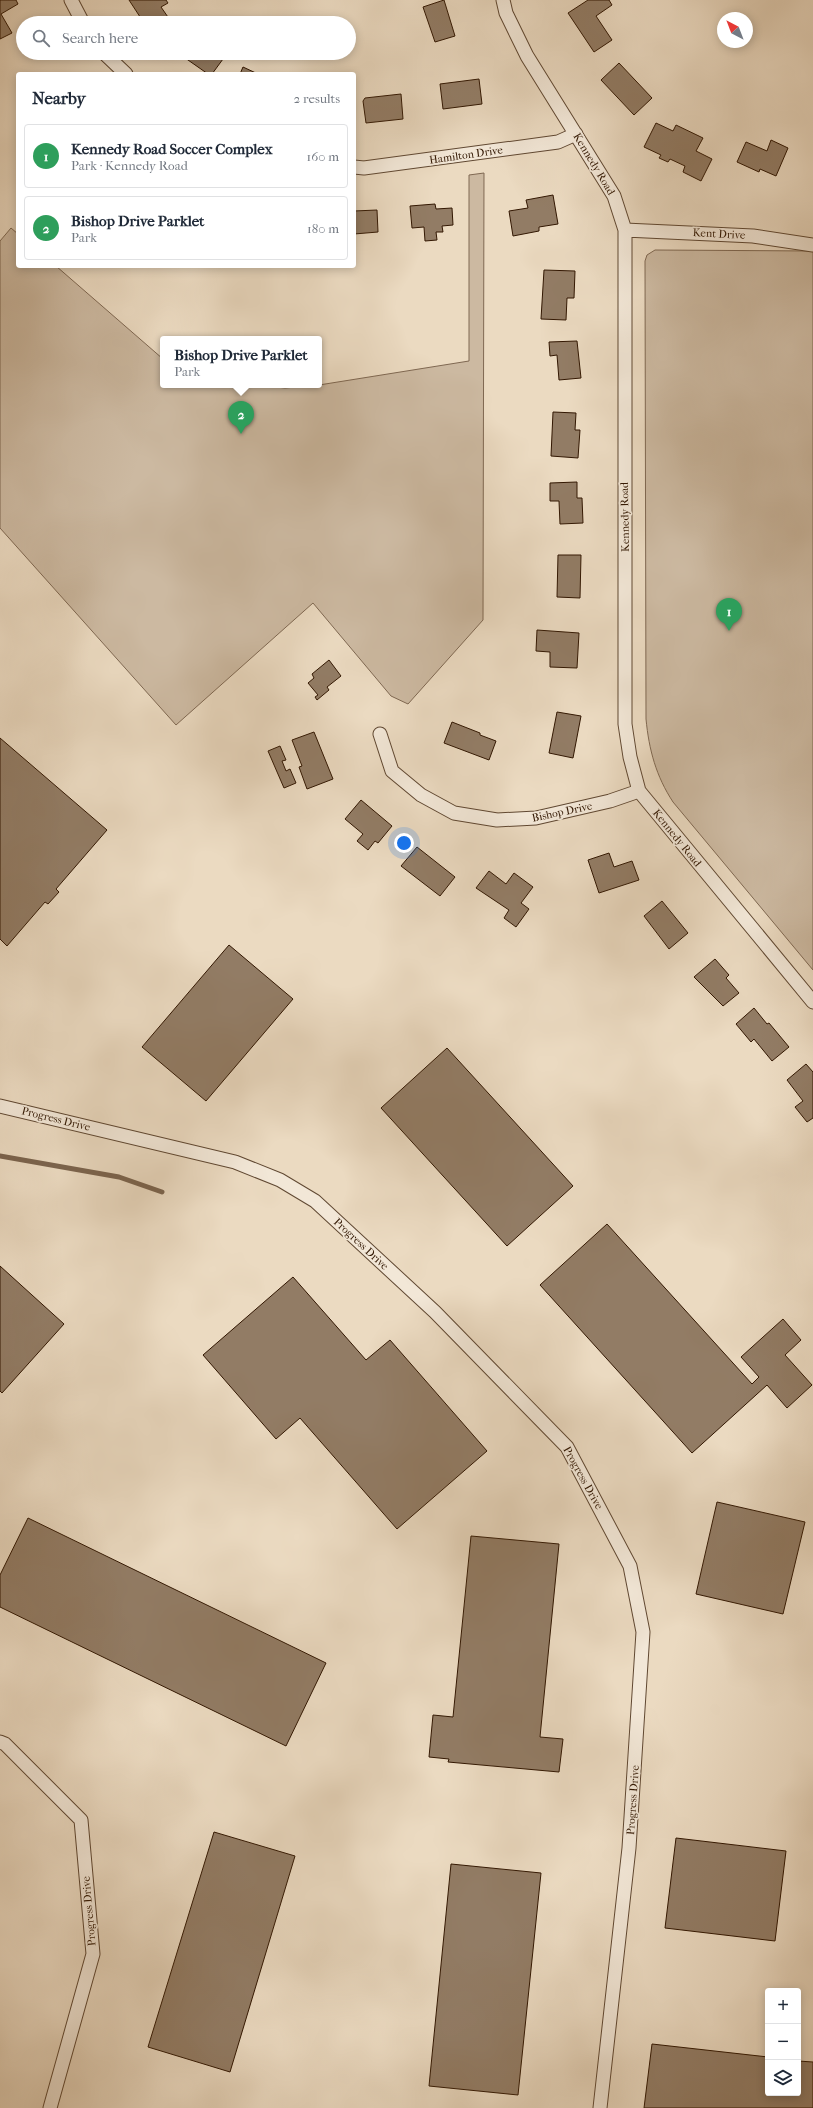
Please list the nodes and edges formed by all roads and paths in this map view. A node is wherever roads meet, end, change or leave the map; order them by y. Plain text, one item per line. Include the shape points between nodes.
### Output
1 (71, 0) edge
2 (503, 0) edge
3 (79, 16) edge
4 (111, 60) edge
5 (124, 72) edge
6 (576, 134) junction
7 (356, 167) edge
8 (625, 230) junction
9 (813, 245) edge
10 (380, 734) dead end
11 (639, 791) junction
12 (813, 1002) edge
13 (0, 1106) edge
14 (0, 1742) edge
15 (50, 2108) edge
16 (600, 2108) edge

1 - 3 street
2 - 6 street, Kennedy Road via 506,13 527,56
4 - 5 street
6 - 7 street, Hamilton Drive via 558,142 423,161
6 - 8 street, Kennedy Road via 614,196
8 - 9 street, Kent Drive via 753,236
8 - 11 street, Kennedy Road via 625,724
10 - 11 street, Bishop Drive via 392,771 421,795 454,813 497,820 536,818 610,801
11 - 12 street, Kennedy Road
13 - 16 street, Progress Drive via 235,1162 280,1180 315,1201 434,1312 567,1447 630,1566 643,1632 629,1848
14 - 15 street, Progress Drive via 5,1744 81,1820 93,1954

